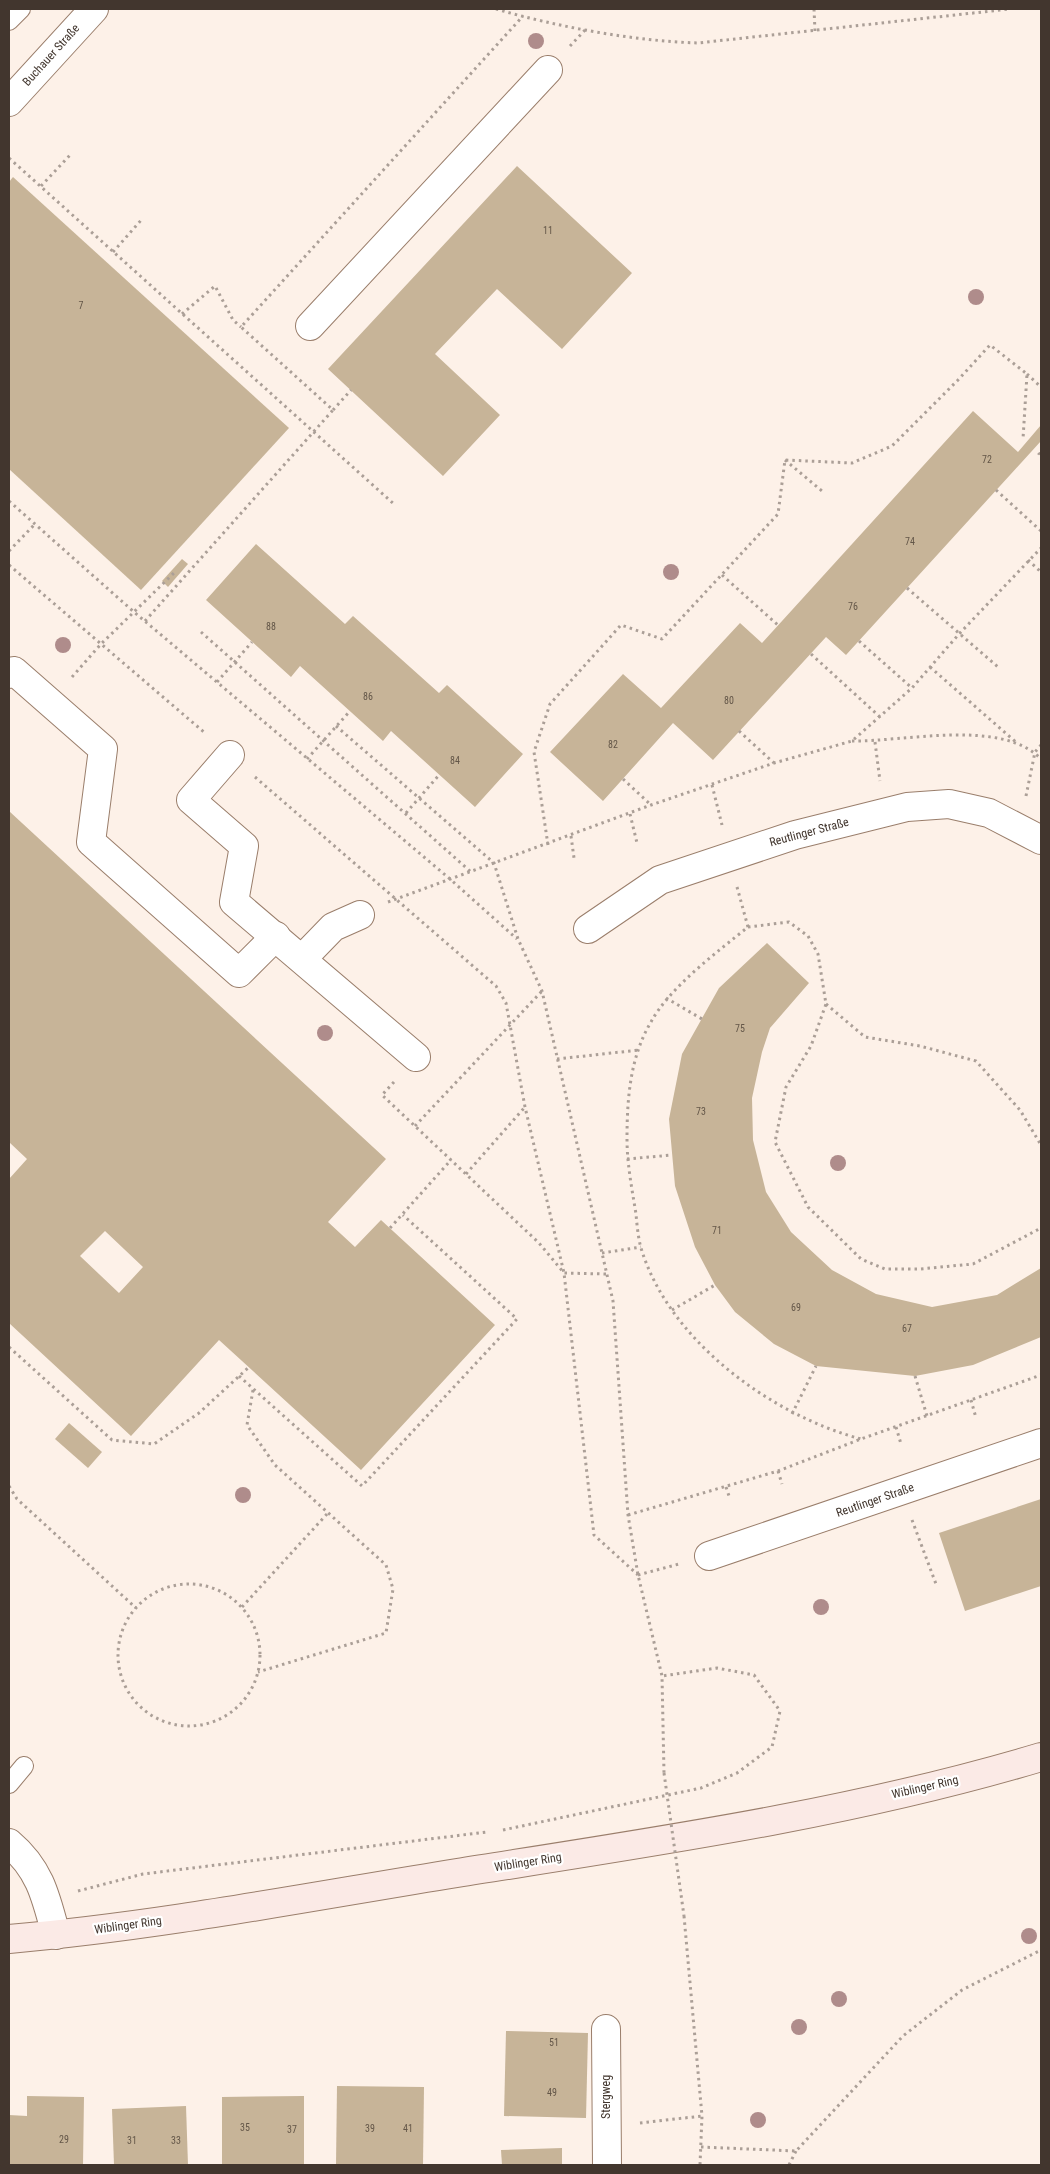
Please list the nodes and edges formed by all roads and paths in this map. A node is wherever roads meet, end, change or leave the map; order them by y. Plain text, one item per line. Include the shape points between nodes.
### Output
1 (21, 9) edge
2 (94, 9) edge
3 (496, 9) edge
4 (814, 9) edge
5 (1010, 9) edge
6 (9, 21) edge
7 (815, 30) junction
8 (548, 70) dead end
9 (9, 102) edge
10 (72, 152) dead end
11 (9, 158) edge
12 (12, 161) junction
13 (9, 164) edge
14 (40, 186) junction
15 (143, 218) dead end
16 (113, 252) junction
17 (182, 314) junction
18 (310, 326) dead end
19 (241, 327) dead end
20 (1027, 374) junction
21 (1041, 387) edge
22 (351, 390) dead end
23 (333, 410) dead end
24 (1023, 438) dead end
25 (785, 460) junction
26 (996, 490) dead end
27 (822, 491) dead end
28 (9, 501) edge
29 (395, 505) dead end
30 (35, 524) junction
31 (1041, 531) edge
32 (1041, 548) edge
33 (9, 551) edge
34 (1028, 560) junction
35 (174, 572) dead end
36 (1041, 572) edge
37 (722, 575) junction
38 (907, 588) dead end
39 (134, 612) junction
40 (779, 626) dead end
41 (201, 632) dead end
42 (959, 634) junction
43 (858, 641) dead end
44 (252, 642) dead end
45 (811, 654) dead end
46 (234, 662) junction
47 (930, 667) junction
48 (998, 667) dead end
49 (9, 674) edge
50 (217, 682) junction
51 (912, 688) junction
52 (51, 703) junction
53 (350, 711) dead end
54 (880, 717) junction
55 (336, 726) junction
56 (739, 731) dead end
57 (323, 741) junction
58 (852, 741) junction
59 (874, 742) junction
60 (1018, 744) junction
61 (1041, 745) edge
62 (1035, 752) junction
63 (230, 755) dead end
64 (307, 758) junction
65 (1041, 759) edge
66 (774, 764) junction
67 (439, 775) dead end
68 (623, 779) dead end
69 (880, 781) dead end
70 (712, 784) junction
71 (419, 798) junction
72 (651, 805) junction
73 (406, 812) junction
74 (630, 814) junction
75 (1030, 833) edge
76 (571, 836) junction
77 (637, 843) dead end
78 (548, 845) junction
79 (729, 855) junction
80 (574, 858) dead end
81 (494, 863) junction
82 (471, 872) junction
83 (450, 879) junction
84 (396, 898) dead end
85 (360, 915) dead end
86 (748, 927) junction
87 (588, 929) dead end
88 (276, 936) junction
89 (518, 939) junction
90 (302, 959) junction
91 (542, 991) junction
92 (666, 998) junction
93 (826, 1004) junction
94 (702, 1019) dead end
95 (639, 1050) junction
96 (416, 1057) joint
97 (557, 1059) junction
98 (525, 1107) dead end
99 (415, 1126) junction
100 (1041, 1146) edge
101 (672, 1155) dead end
102 (627, 1159) junction
103 (451, 1160) junction
104 (466, 1174) junction
105 (403, 1215) junction
106 (390, 1228) dead end
107 (1041, 1228) edge
108 (641, 1248) junction
109 (602, 1253) junction
110 (606, 1274) junction
111 (715, 1285) dead end
112 (672, 1310) junction
113 (9, 1348) edge
114 (816, 1366) dead end
115 (249, 1367) dead end
116 (1041, 1375) edge
117 (240, 1376) junction
118 (915, 1376) dead end
119 (253, 1390) junction
120 (971, 1400) junction
121 (792, 1414) junction
122 (927, 1416) junction
123 (976, 1418) dead end
124 (896, 1427) junction
125 (861, 1440) junction
126 (1041, 1443) edge
127 (901, 1444) dead end
128 (778, 1471) junction
129 (782, 1484) dead end
130 (9, 1486) edge
131 (726, 1487) junction
132 (901, 1492) junction
133 (730, 1499) dead end
134 (327, 1514) junction
135 (628, 1516) junction
136 (709, 1556) joint
137 (638, 1575) junction
138 (936, 1584) dead end
139 (242, 1607) junction
140 (136, 1608) junction
141 (258, 1672) junction
142 (662, 1676) junction
143 (1041, 1757) edge
144 (24, 1766) dead end
145 (9, 1784) edge
146 (9, 1843) edge
147 (47, 1900) junction
148 (56, 1935) junction
149 (9, 1939) edge
150 (1041, 1950) edge
151 (606, 2029) dead end
152 (702, 2116) junction
153 (659, 2121) dead end
154 (701, 2146) junction
155 (796, 2150) junction
156 (607, 2165) edge
157 (700, 2165) edge
158 (789, 2165) edge

1 - 6 lane
2 - 9 street, Buchauer Straße
3 - 7 path via 561,24 681,42 716,42
4 - 7 path
5 - 7 path
8 - 18 street
10 - 14 path
11 - 12 path
12 - 13 path
12 - 14 path
14 - 16 path
15 - 16 path
16 - 17 path
17 - 19 path via 215,286 233,320
17 - 29 path
20 - 21 path
20 - 24 path
20 - 25 path via 990,345 892,446 852,463
22 - 23 path
25 - 27 path
25 - 37 path via 778,514
26 - 31 path
28 - 30 path
30 - 33 path
30 - 39 path
32 - 34 path
34 - 36 path
34 - 42 path
35 - 39 path
37 - 40 path
37 - 78 path via 662,639 621,625 550,704 534,752
38 - 42 path
39 - 50 path
39 - 52 path via 101,644
41 - 46 path
42 - 47 path
42 - 48 path
43 - 51 path
44 - 46 path
45 - 54 path
46 - 50 path
46 - 57 path
47 - 51 path
47 - 60 path
49 - 52 street via 14,671
50 - 64 path
51 - 54 path
52 - 88 street via 103,749 91,842 239,973
53 - 55 path
54 - 58 path
55 - 57 path
55 - 71 path
56 - 66 path
57 - 64 path
57 - 73 path
58 - 59 path
58 - 66 path
59 - 60 path via 966,734
59 - 69 path
60 - 62 path
61 - 62 path
62 - 65 path
62 - 75 path
63 - 88 street via 191,800 244,846 234,902
64 - 83 path
66 - 70 path
67 - 71 path
68 - 72 path
70 - 72 path
70 - 79 path
71 - 73 path
71 - 81 path
72 - 74 path
73 - 82 path
74 - 76 path
74 - 77 path
75 - 79 street, Reutlinger Straße via 989,813 949,804 908,807 795,834
76 - 78 path
76 - 80 path
78 - 81 path
79 - 86 path
79 - 87 street, Reutlinger Straße via 660,880
81 - 82 path
81 - 89 path
82 - 83 path
83 - 84 path
83 - 89 path
85 - 90 street via 333,926
86 - 92 path
86 - 93 path via 789,922 808,936 818,954
88 - 90 street
89 - 91 path
90 - 96 street
91 - 97 path
91 - 99 path
92 - 94 path
92 - 95 path via 650,1023
93 - 100 path via 865,1037 920,1046 976,1061 1020,1110
93 - 107 path via 811,1046 786,1087 775,1142 808,1207 835,1236 861,1259 885,1269 920,1269 972,1264
95 - 97 path
95 - 102 path via 630,1080
96 - 99 path via 382,1095
97 - 109 path
98 - 104 path
99 - 103 path
101 - 102 path
102 - 108 path
103 - 104 path
103 - 105 path
104 - 110 path via 539,1243 564,1274
105 - 106 path
105 - 119 path via 517,1319 362,1486
108 - 109 path
108 - 112 path
109 - 110 path
110 - 135 path via 613,1301
111 - 112 path
112 - 121 path via 720,1362
113 - 117 path via 112,1440 154,1444 199,1414
114 - 121 path
115 - 117 path
116 - 120 path
117 - 119 path
118 - 122 path
119 - 134 path via 247,1425 275,1465
120 - 122 path
120 - 123 path
121 - 125 path via 832,1432
122 - 124 path
124 - 125 path
124 - 127 path
125 - 128 path
126 - 132 street, Reutlinger Straße
128 - 129 path
128 - 131 path
130 - 140 path via 17,1499
131 - 133 path
131 - 135 path
132 - 136 street, Reutlinger Straße
132 - 138 path
134 - 139 path
134 - 141 path via 386,1565 393,1590 386,1633
135 - 137 path
136 - 137 path
137 - 142 path
139 - 140 path via 223,1592 201,1585 177,1585 154,1593
139 - 141 path via 255,1626 260,1649
140 - 141 path via 123,1627 118,1650 120,1674 130,1695 146,1712 166,1723 190,1727 213,1723 233,1712 249,1694
142 - 147 path via 717,1668 754,1675 780,1711 772,1747 737,1773 701,1788 497,1831 143,1874
142 - 152 path, bridge via 664,1773 684,1916
143 - 148 main road, Wiblinger Ring via 760,1825
144 - 145 lane
146 - 147 street via 24,1856 40,1880
147 - 148 street
148 - 149 main road, Wiblinger Ring
150 - 155 path via 962,1990 903,2036
151 - 156 street, Stergweg
152 - 153 path
152 - 154 path
154 - 155 path
154 - 157 path
155 - 158 path

